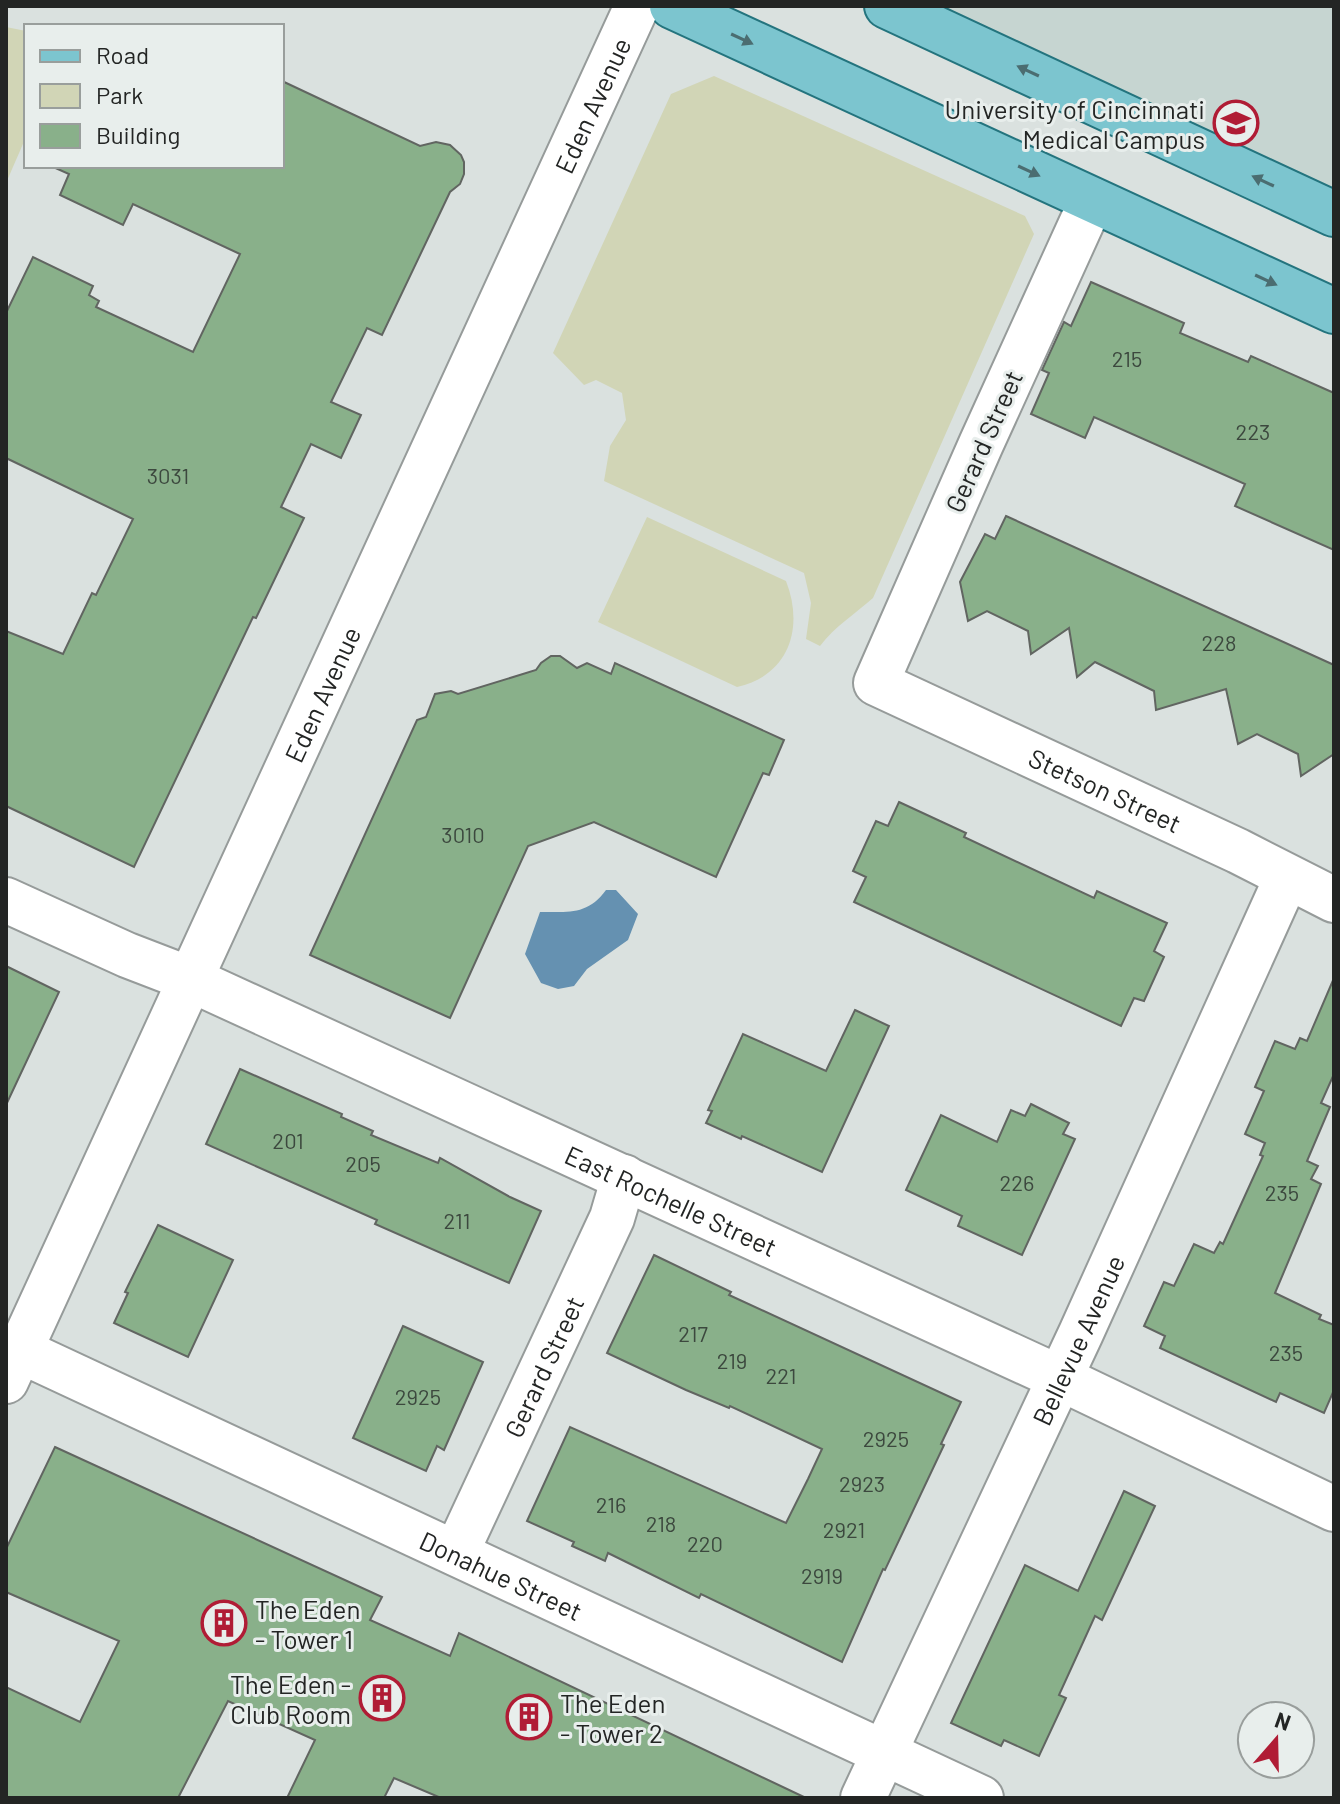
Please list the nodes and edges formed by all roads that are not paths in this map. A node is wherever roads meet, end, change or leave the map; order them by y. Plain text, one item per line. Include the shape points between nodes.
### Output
1 (637, 6) edge
2 (672, 6) edge
3 (887, 6) edge
4 (1092, 200) junction
5 (1334, 214) edge
6 (1334, 311) edge
7 (876, 683) joint
8 (1287, 877) junction
9 (6, 900) edge
10 (1334, 900) edge
11 (192, 980) junction
12 (624, 1177) junction
13 (13, 1366) edge
14 (1060, 1378) junction
15 (1334, 1509) edge
16 (456, 1553) junction
17 (885, 1754) junction
18 (863, 1798) edge
19 (981, 1798) edge

1 - 11 street, Eden Avenue
2 -> 4 main road
5 -> 3 main road
4 -> 6 main road
4 - 7 street, Gerard Street
7 - 8 street, Stetson Street
8 - 10 street, Stetson Street
8 - 14 street, Bellevue Avenue
9 - 11 street, East Rochelle Street
11 - 12 street, East Rochelle Street
11 - 13 street, Eden Avenue
12 - 14 street, East Rochelle Street
12 - 16 street, Gerard Street via 612,1218
13 - 16 street, Donahue Street
14 - 15 street, East Rochelle Street
14 - 17 street, Bellevue Avenue
16 - 17 street, Donahue Street
17 - 18 street, Bellevue Avenue
17 - 19 street, Donahue Street

